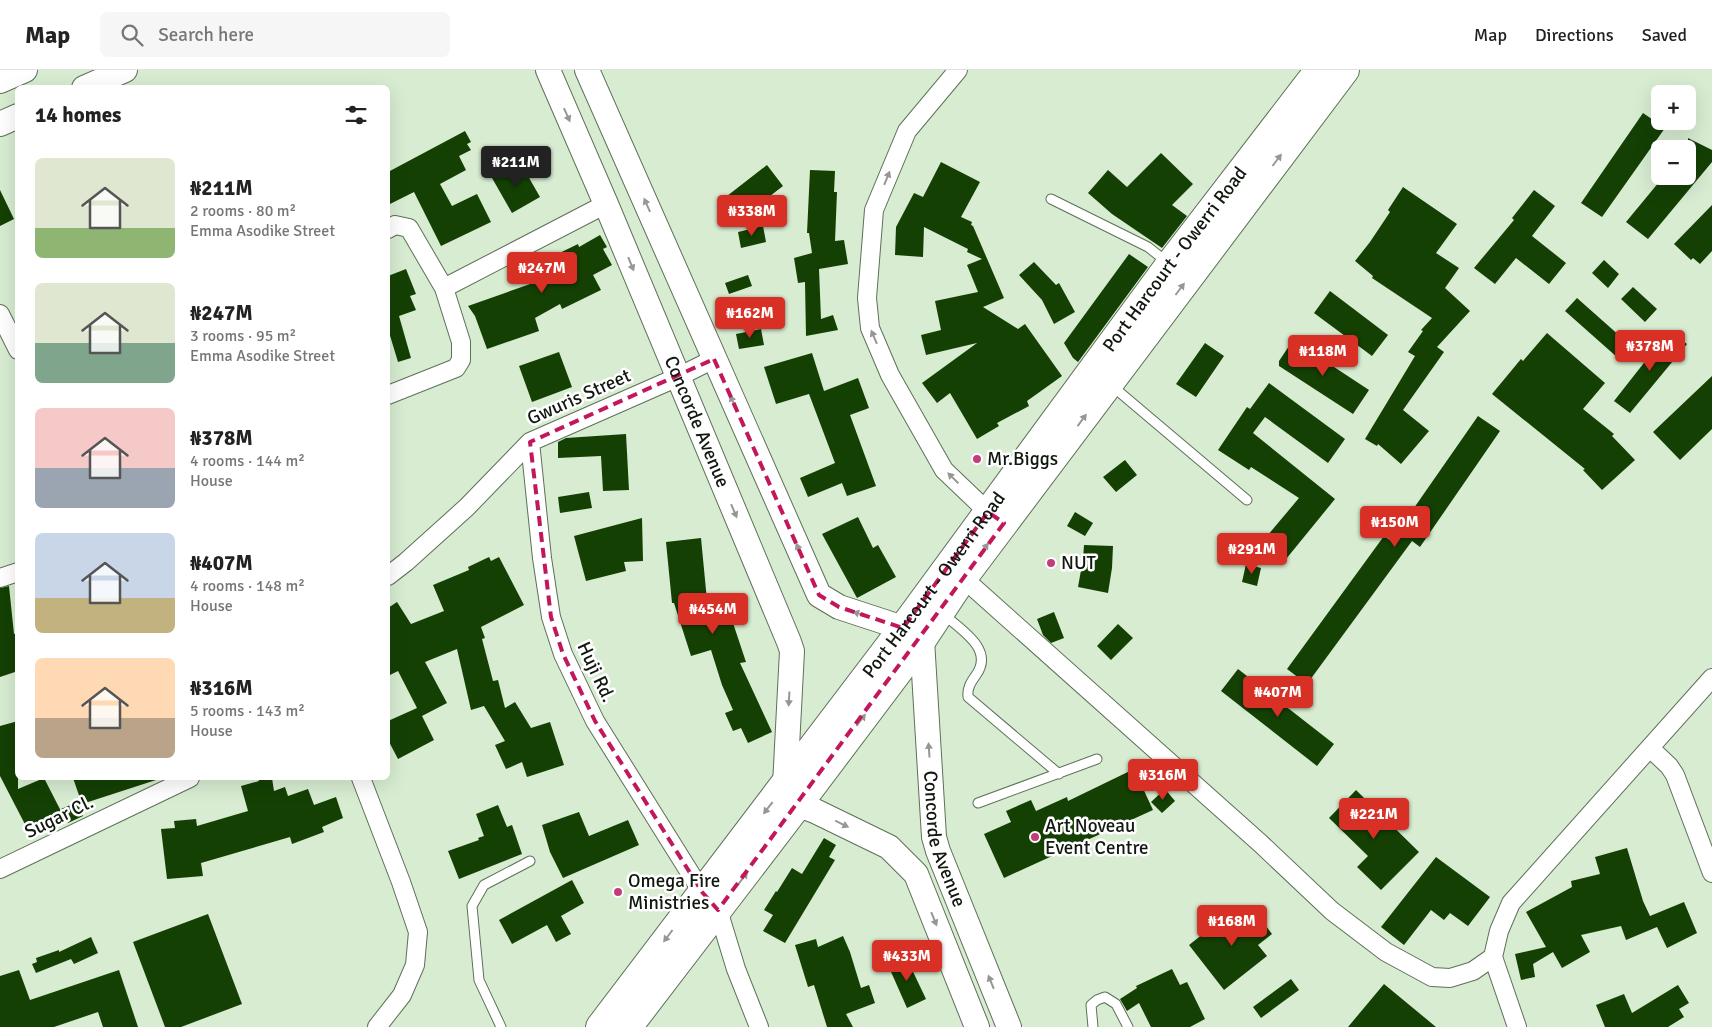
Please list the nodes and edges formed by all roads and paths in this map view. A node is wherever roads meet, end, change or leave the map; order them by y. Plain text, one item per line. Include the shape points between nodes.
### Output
1 (25, 70) edge
2 (125, 70) edge
3 (548, 70) edge
4 (587, 70) edge
5 (958, 70) edge
6 (1318, 70) edge
7 (1345, 70) edge
8 (0, 80) edge
9 (91, 85) edge
10 (15, 117) edge
11 (0, 124) edge
12 (1051, 200) dead end
13 (606, 204) junction
14 (390, 228) edge
15 (1170, 264) junction
16 (444, 288) junction
17 (0, 314) edge
18 (15, 344) edge
19 (714, 359) junction
20 (678, 377) junction
21 (1109, 384) junction
22 (390, 394) edge
23 (530, 442) junction
24 (1247, 500) dead end
25 (996, 518) junction
26 (15, 573) edge
27 (390, 574) edge
28 (0, 578) edge
29 (963, 578) junction
30 (940, 612) junction
31 (912, 634) junction
32 (1712, 678) edge
33 (1650, 748) junction
34 (1097, 759) dead end
35 (1058, 774) junction
36 (186, 780) edge
37 (361, 780) edge
38 (791, 795) junction
39 (978, 803) dead end
40 (530, 861) dead end
41 (0, 869) edge
42 (1712, 873) edge
43 (710, 901) junction
44 (1493, 957) junction
45 (377, 1027) edge
46 (501, 1027) edge
47 (600, 1027) edge
48 (628, 1027) edge
49 (759, 1027) edge
50 (977, 1027) edge
51 (1010, 1027) edge
52 (1092, 1027) edge
53 (1128, 1027) edge
54 (1517, 1027) edge

1 - 8 street
2 - 9 street
3 -> 13 street, Concorde Avenue
19 -> 4 street
25 -> 5 street via 944,470 895,384 870,328 867,298 874,210 907,131
6 - 15 main road, Port Harcourt - Owerri Road
21 -> 7 main road, Port Harcourt - Owerri Road
10 - 11 street
12 - 15 lane via 1148,247
13 - 16 street
13 -> 20 street, Concorde Avenue
14 - 16 street via 395,225 409,228
15 - 25 main road, Port Harcourt - Owerri Road
16 - 22 street via 461,342 461,360 456,368
17 - 18 street
19 - 20 street, Gwuris Street
31 -> 19 street via 840,607 819,595
20 - 23 street, Gwuris Street
20 -> 38 street, Concorde Avenue via 792,651
21 - 24 lane
25 -> 21 main road, Port Harcourt - Owerri Road
23 - 27 street, Gwuris Street via 467,507
23 - 43 street, Huji Rd. via 551,617 563,654 596,721
29 -> 25 main road, Port Harcourt - Owerri Road
25 - 31 main road, Port Harcourt - Owerri Road
26 - 28 street
29 - 30 main road, Port Harcourt - Owerri Road
29 - 44 street via 1332,911 1386,952 1432,977 1450,978 1473,971
30 - 31 main road, Port Harcourt - Owerri Road
30 - 35 lane via 977,644 983,659 970,683 968,697
31 - 38 main road, Port Harcourt - Owerri Road
51 -> 31 street, Concorde Avenue via 934,837
32 - 33 street
33 - 42 street via 1675,775
33 - 44 street via 1511,903 1499,930
34 - 35 lane
35 - 39 lane
36 - 41 street, Sugar Cl.
37 - 45 street via 418,932 415,965 402,995
38 - 43 main road, Port Harcourt - Owerri Road
38 -> 50 street, Concorde Avenue via 815,811 889,847 916,874
40 - 46 lane via 484,884 472,906 479,980
43 -> 47 main road, Port Harcourt - Owerri Road
43 - 48 main road, Port Harcourt - Owerri Road
43 - 49 street, Huji Rd.
44 - 54 street
52 - 53 lane via 1091,1005 1105,997 1116,1004

